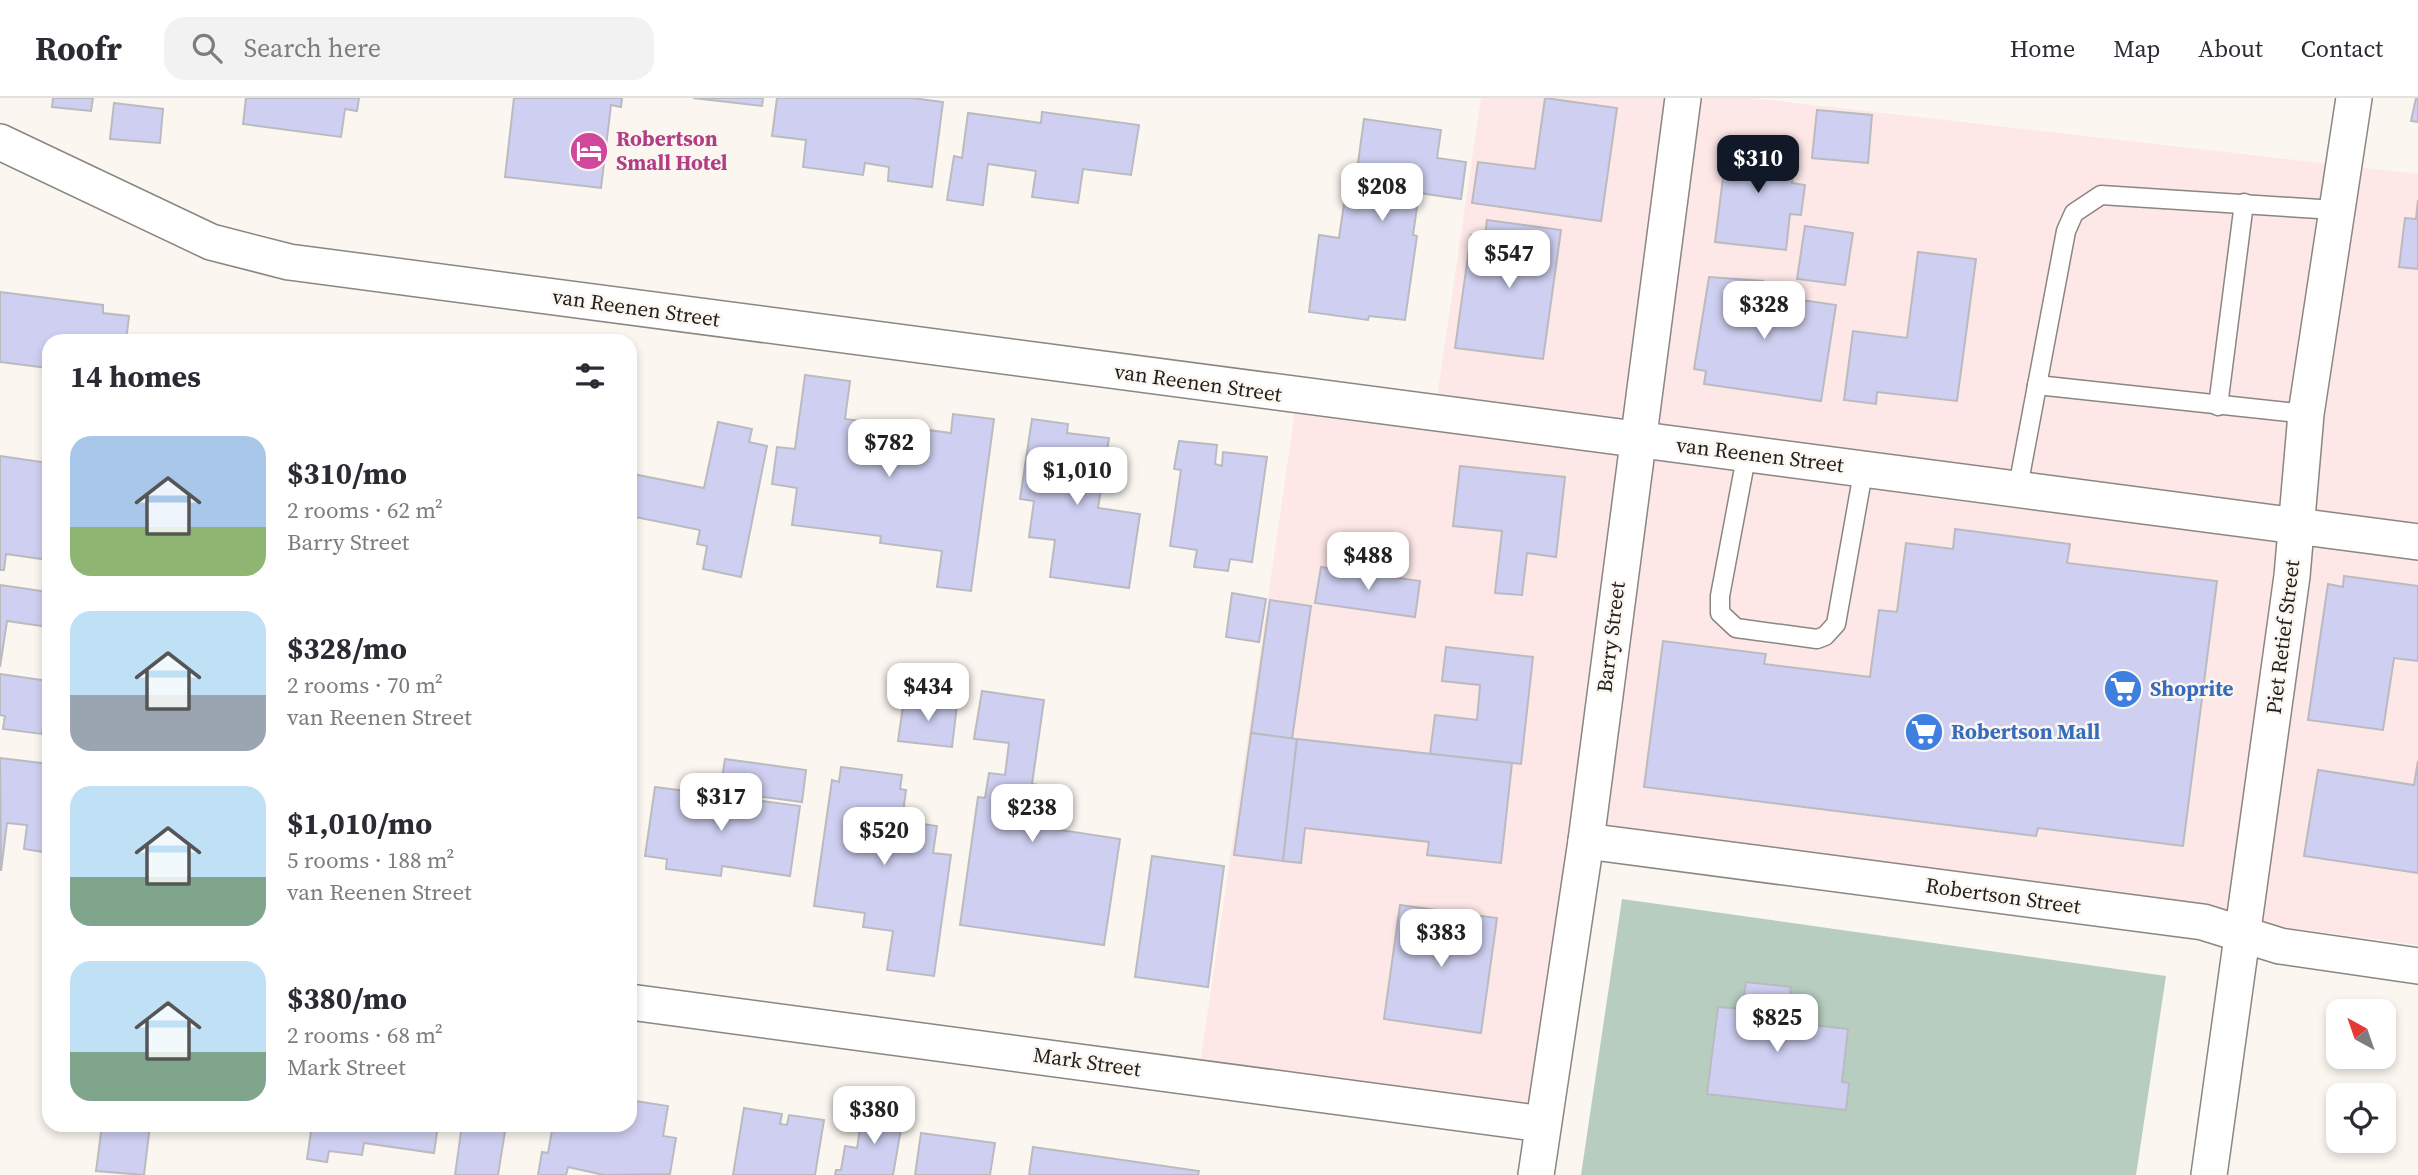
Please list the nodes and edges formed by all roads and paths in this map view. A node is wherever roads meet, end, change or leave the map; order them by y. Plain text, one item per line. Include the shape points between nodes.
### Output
1 (1683, 98) edge
2 (2354, 98) edge
3 (0, 142) edge
4 (2244, 203) junction
5 (2335, 210) junction
6 (2037, 385) junction
7 (2218, 406) junction
8 (2306, 414) junction
9 (1636, 441) junction
10 (1747, 452) junction
11 (1864, 467) junction
12 (2018, 487) junction
13 (2295, 527) junction
14 (2418, 542) edge
15 (1586, 841) junction
16 (2243, 935) junction
17 (2418, 966) edge
18 (637, 1003) edge
19 (1543, 1124) junction
20 (1536, 1175) edge
21 (2209, 1175) edge

1 - 9 street, Barry Street
2 - 5 street, Piet Retief Street
3 - 9 street, van Reenen Street via 211,242 289,262
4 - 5 lane
4 - 6 lane via 2101,195 2074,213 2066,231
4 - 7 lane
5 - 8 street, Piet Retief Street
6 - 7 lane
6 - 12 lane
7 - 8 lane
8 - 13 street, Piet Retief Street
9 - 10 street, van Reenen Street
9 - 15 street, Barry Street
10 - 11 street, van Reenen Street
10 - 11 lane via 1720,613 1736,628 1816,639 1836,624
11 - 12 street, van Reenen Street
12 - 13 street, van Reenen Street
13 - 14 street, van Reenen Street
13 - 16 street, Piet Retief Street
15 - 16 street, Robertson Street via 2203,922
15 - 19 street, Barry Street
16 - 17 street, Robertson Street via 2280,946
16 - 21 street, Piet Retief Street
18 - 19 street, Mark Street
19 - 20 street, Barry Street

